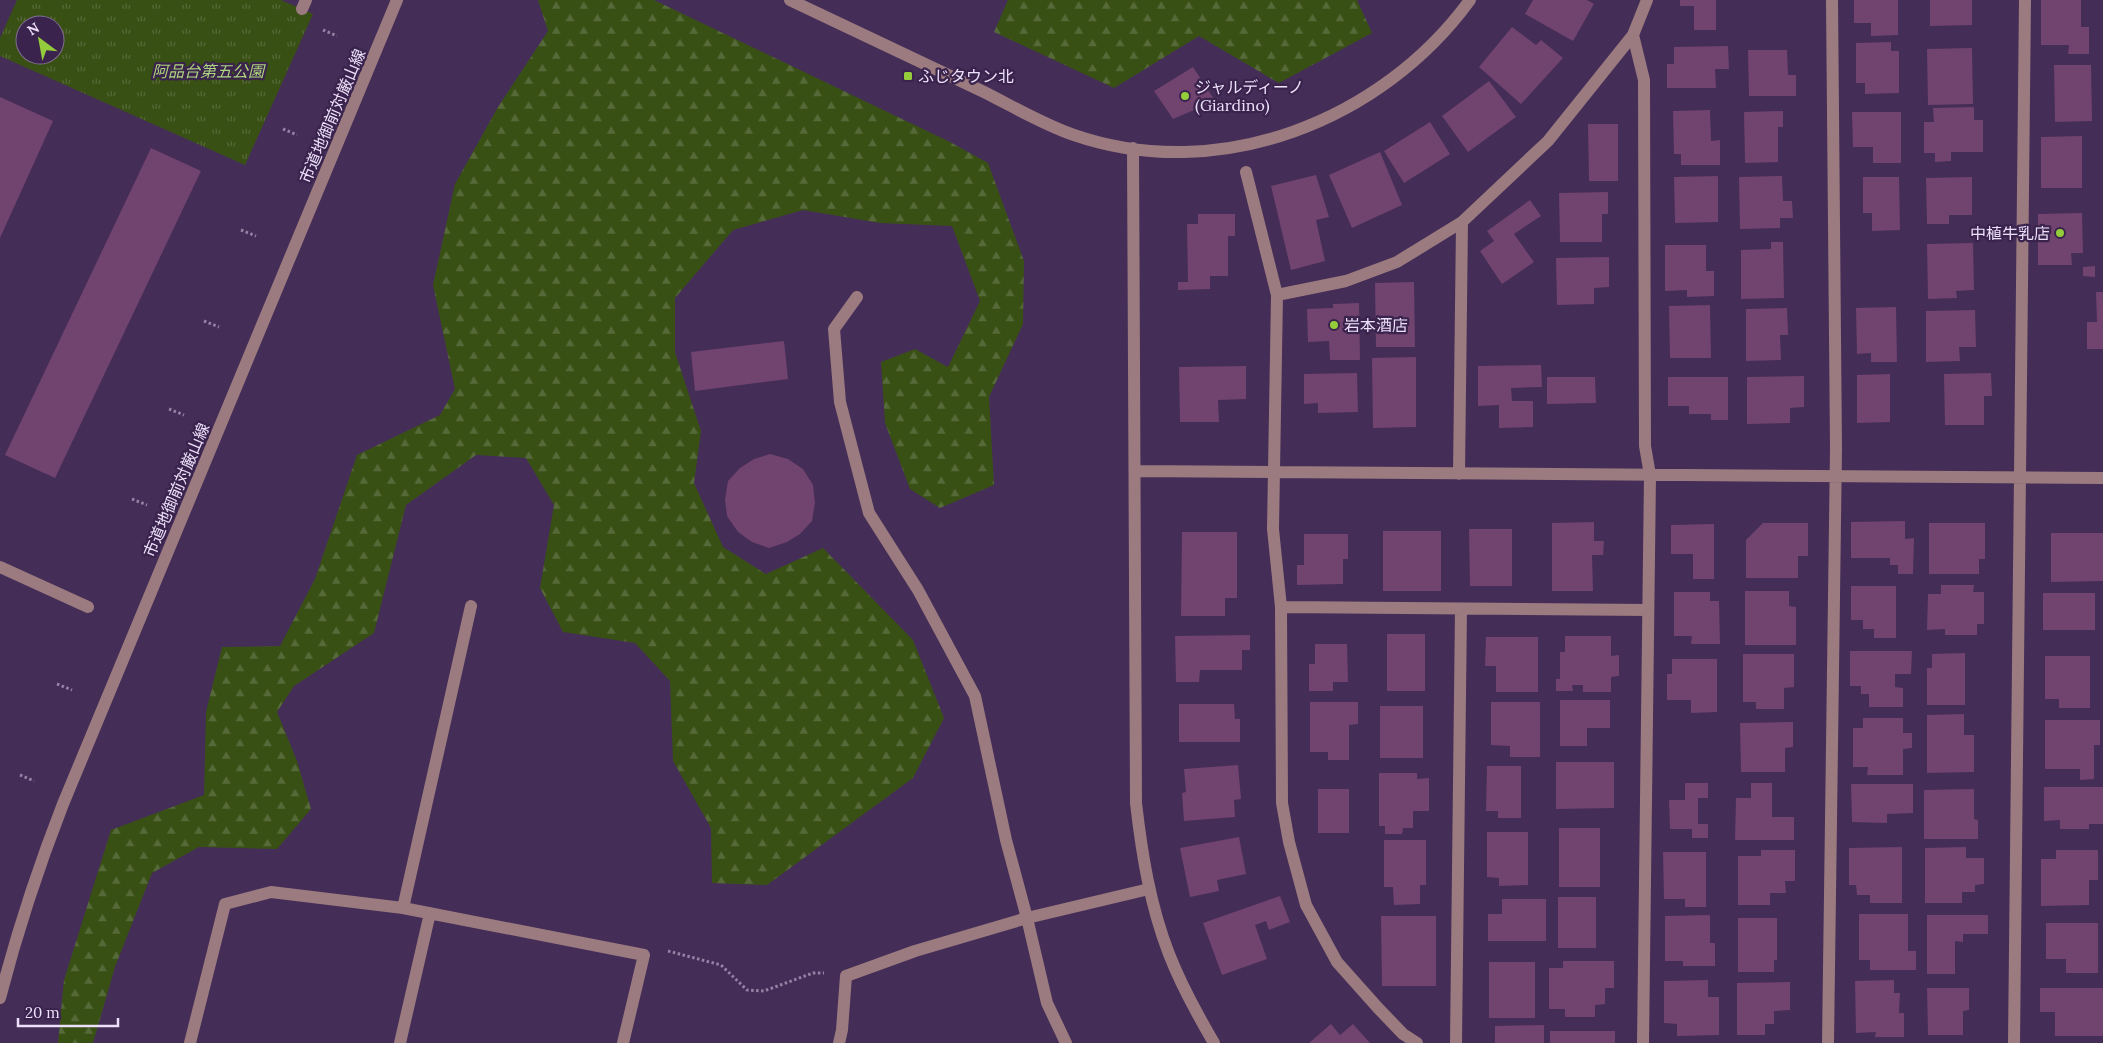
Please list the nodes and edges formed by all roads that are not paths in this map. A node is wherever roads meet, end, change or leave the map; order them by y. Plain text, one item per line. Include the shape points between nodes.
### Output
1 (397, 0) edge
2 (790, 0) edge
3 (1470, 0) edge
4 (1647, 0) edge
5 (1832, 0) edge
6 (2025, 0) edge
7 (1633, 35) junction
8 (1133, 148) junction
9 (1246, 172) dead end
10 (1462, 222) junction
11 (1277, 295) junction
12 (858, 297) dead end
13 (1135, 471) junction
14 (1274, 472) junction
15 (1459, 474) junction
16 (1650, 475) junction
17 (1835, 476) junction
18 (2021, 478) junction
19 (2103, 478) edge
20 (0, 567) edge
21 (471, 606) dead end
22 (88, 607) dead end
23 (1281, 607) junction
24 (1461, 609) junction
25 (1648, 610) junction
26 (1149, 889) junction
27 (403, 908) junction
28 (430, 913) junction
29 (1027, 918) junction
30 (0, 998) edge
31 (840, 1037) edge
32 (190, 1043) edge
33 (400, 1043) edge
34 (623, 1043) edge
35 (849, 1043) edge
36 (1066, 1043) edge
37 (1214, 1043) edge
38 (1417, 1043) edge
39 (1456, 1043) edge
40 (1643, 1043) edge
41 (1828, 1043) edge
42 (2014, 1043) edge

1 - 30 street, 市道地御前対厳山線 via 62,804 36,874
2 - 8 street via 1073,134
3 - 8 street via 1414,62 1378,90 1339,113 1296,131 1242,145 1185,150
4 - 7 street
5 - 17 street
6 - 18 street
7 - 10 street via 1548,141
7 - 16 street via 1644,80 1646,446
8 - 13 street
9 - 11 street
10 - 11 street via 1397,262 1346,281
10 - 15 street
11 - 14 street
12 - 29 street via 834,329 840,402 869,513 918,590 975,696 1006,840
13 - 14 street
13 - 26 street via 1136,803
14 - 15 street
14 - 23 street via 1273,529
15 - 16 street
16 - 17 street
16 - 25 street
17 - 18 street
17 - 41 street
18 - 19 street
18 - 42 street
20 - 22 street
21 - 27 street
23 - 24 street
23 - 38 street via 1282,803 1306,905 1337,962 1378,1008
24 - 25 street
24 - 39 street
25 - 40 street
26 - 29 street
26 - 37 street via 1169,954
27 - 28 street
27 - 32 street via 271,892 225,904
28 - 33 street
28 - 34 street via 644,955
29 - 31 street via 915,951 846,976
29 - 36 street via 1048,1003
31 - 35 street

